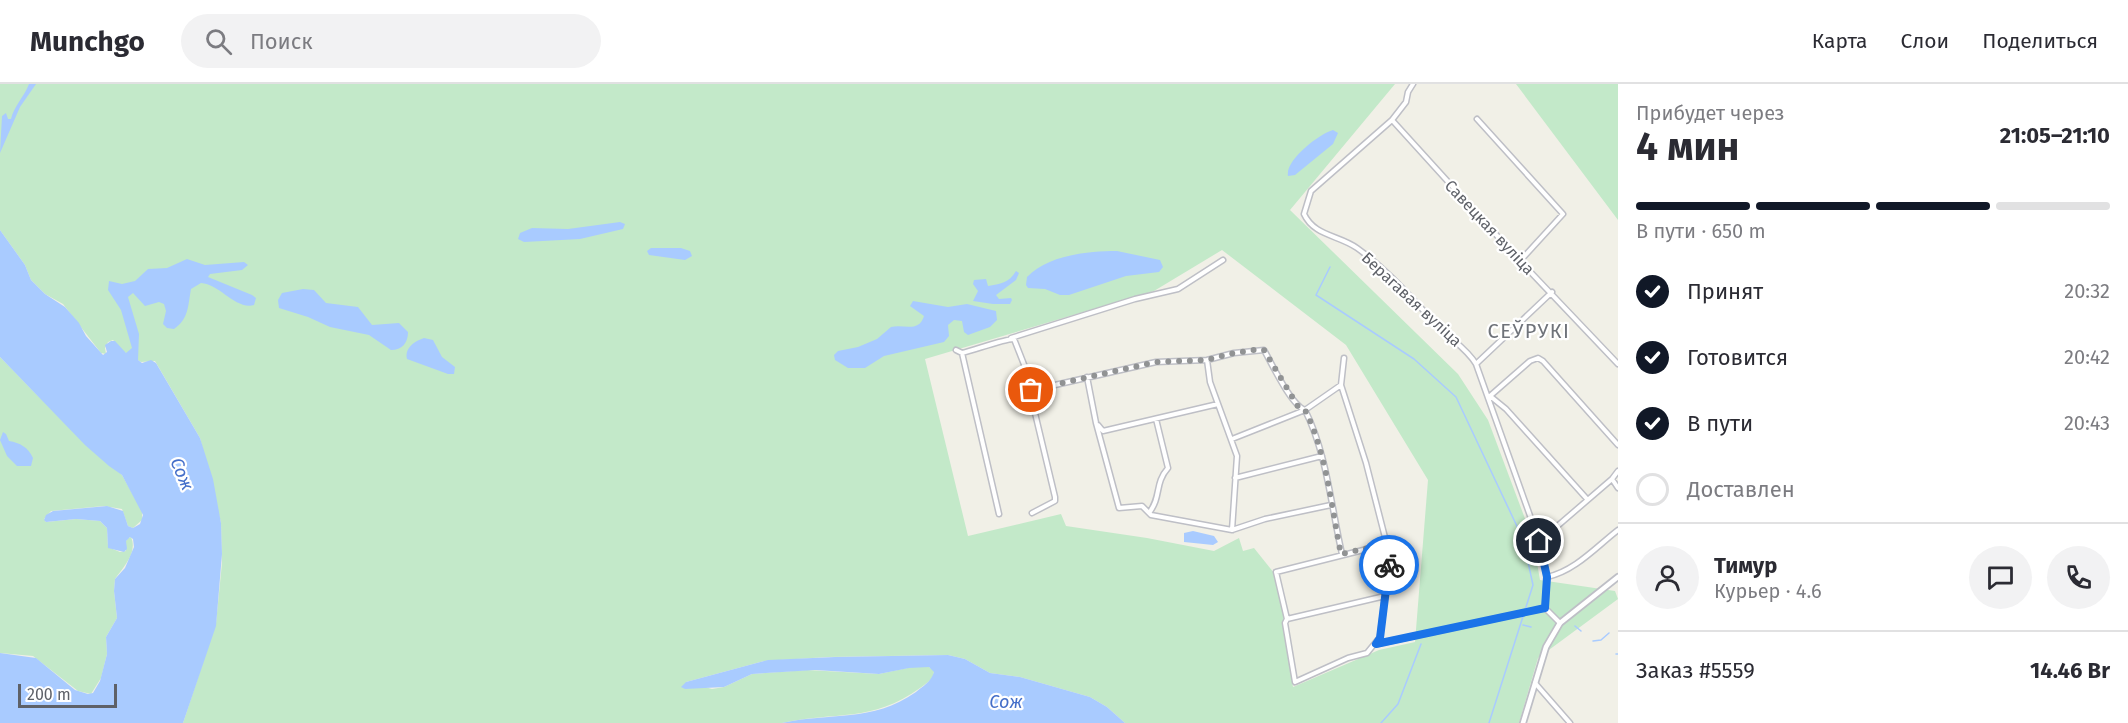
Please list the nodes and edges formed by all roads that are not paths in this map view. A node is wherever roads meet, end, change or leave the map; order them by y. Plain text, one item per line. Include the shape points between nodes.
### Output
1 (1413, 84) edge
2 (1477, 119) dead end
3 (1392, 120) junction
4 (1223, 260) dead end
5 (1520, 261) junction
6 (1552, 292) junction
7 (1011, 338) junction
8 (956, 350) dead end
9 (962, 353) junction
10 (1344, 358) dead end
11 (1206, 360) junction
12 (1618, 363) edge
13 (1476, 364) junction
14 (1087, 377) junction
15 (1341, 385) junction
16 (1031, 389) junction
17 (1490, 396) junction
18 (1218, 404) junction
19 (1305, 410) junction
20 (1156, 419) junction
21 (1095, 423) junction
22 (1232, 439) junction
23 (1618, 445) edge
24 (1322, 456) junction
25 (1618, 471) edge
26 (1235, 478) junction
27 (1612, 479) junction
28 (1618, 488) edge
29 (1587, 499) junction
30 (1331, 505) junction
31 (1032, 513) dead end
32 (999, 514) dead end
33 (1149, 514) junction
34 (1232, 530) junction
35 (1618, 530) edge
36 (1539, 541) junction
37 (1387, 544) junction
38 (1341, 554) junction
39 (1547, 577) junction
40 (1618, 578) edge
41 (1385, 596) junction
42 (1545, 608) junction
43 (1287, 619) junction
44 (1560, 623) junction
45 (1376, 644) junction
46 (1535, 683) junction
47 (1523, 723) edge
48 (1570, 723) edge

1 - 3 street via 1406,102
2 - 5 street via 1563,214
3 - 5 street, Савецкая вуліца
3 - 13 street, Берагавая вуліца via 1311,190 1304,214 1313,226 1354,246 1395,279
4 - 7 street via 1178,289
5 - 6 street, Савецкая вуліца
6 - 12 street, Савецкая вуліца
6 - 13 street
7 - 9 street
7 - 16 street via 1017,341
8 - 9 street
9 - 32 street
10 - 15 street
11 - 14 street via 1156,362
11 - 18 street
11 - 19 street via 1264,350 1299,408
13 - 17 street
14 - 16 street
14 - 21 street
15 - 19 street
15 - 37 street
16 - 31 street via 1055,497 1048,506
17 - 23 street via 1538,358
17 - 29 street
17 - 36 street
18 - 20 street
18 - 22 street
19 - 22 street
19 - 24 street
20 - 21 street via 1103,431
20 - 33 street via 1168,468 1161,476 1158,500
21 - 33 street via 1116,504 1121,508 1142,506
22 - 26 street via 1237,456
24 - 26 street
24 - 30 street
25 - 27 street
26 - 34 street
27 - 28 street
27 - 29 street
29 - 36 street
30 - 34 street
30 - 38 street
33 - 34 street
35 - 39 street via 1562,574
36 - 39 street
37 - 38 street
37 - 41 street via 1390,557
38 - 43 street via 1276,572
39 - 42 street
40 - 44 street
41 - 43 street
41 - 45 street
42 - 44 street
42 - 45 street
43 - 45 street via 1295,682 1367,652
44 - 46 street via 1546,647
46 - 47 street
46 - 48 street

